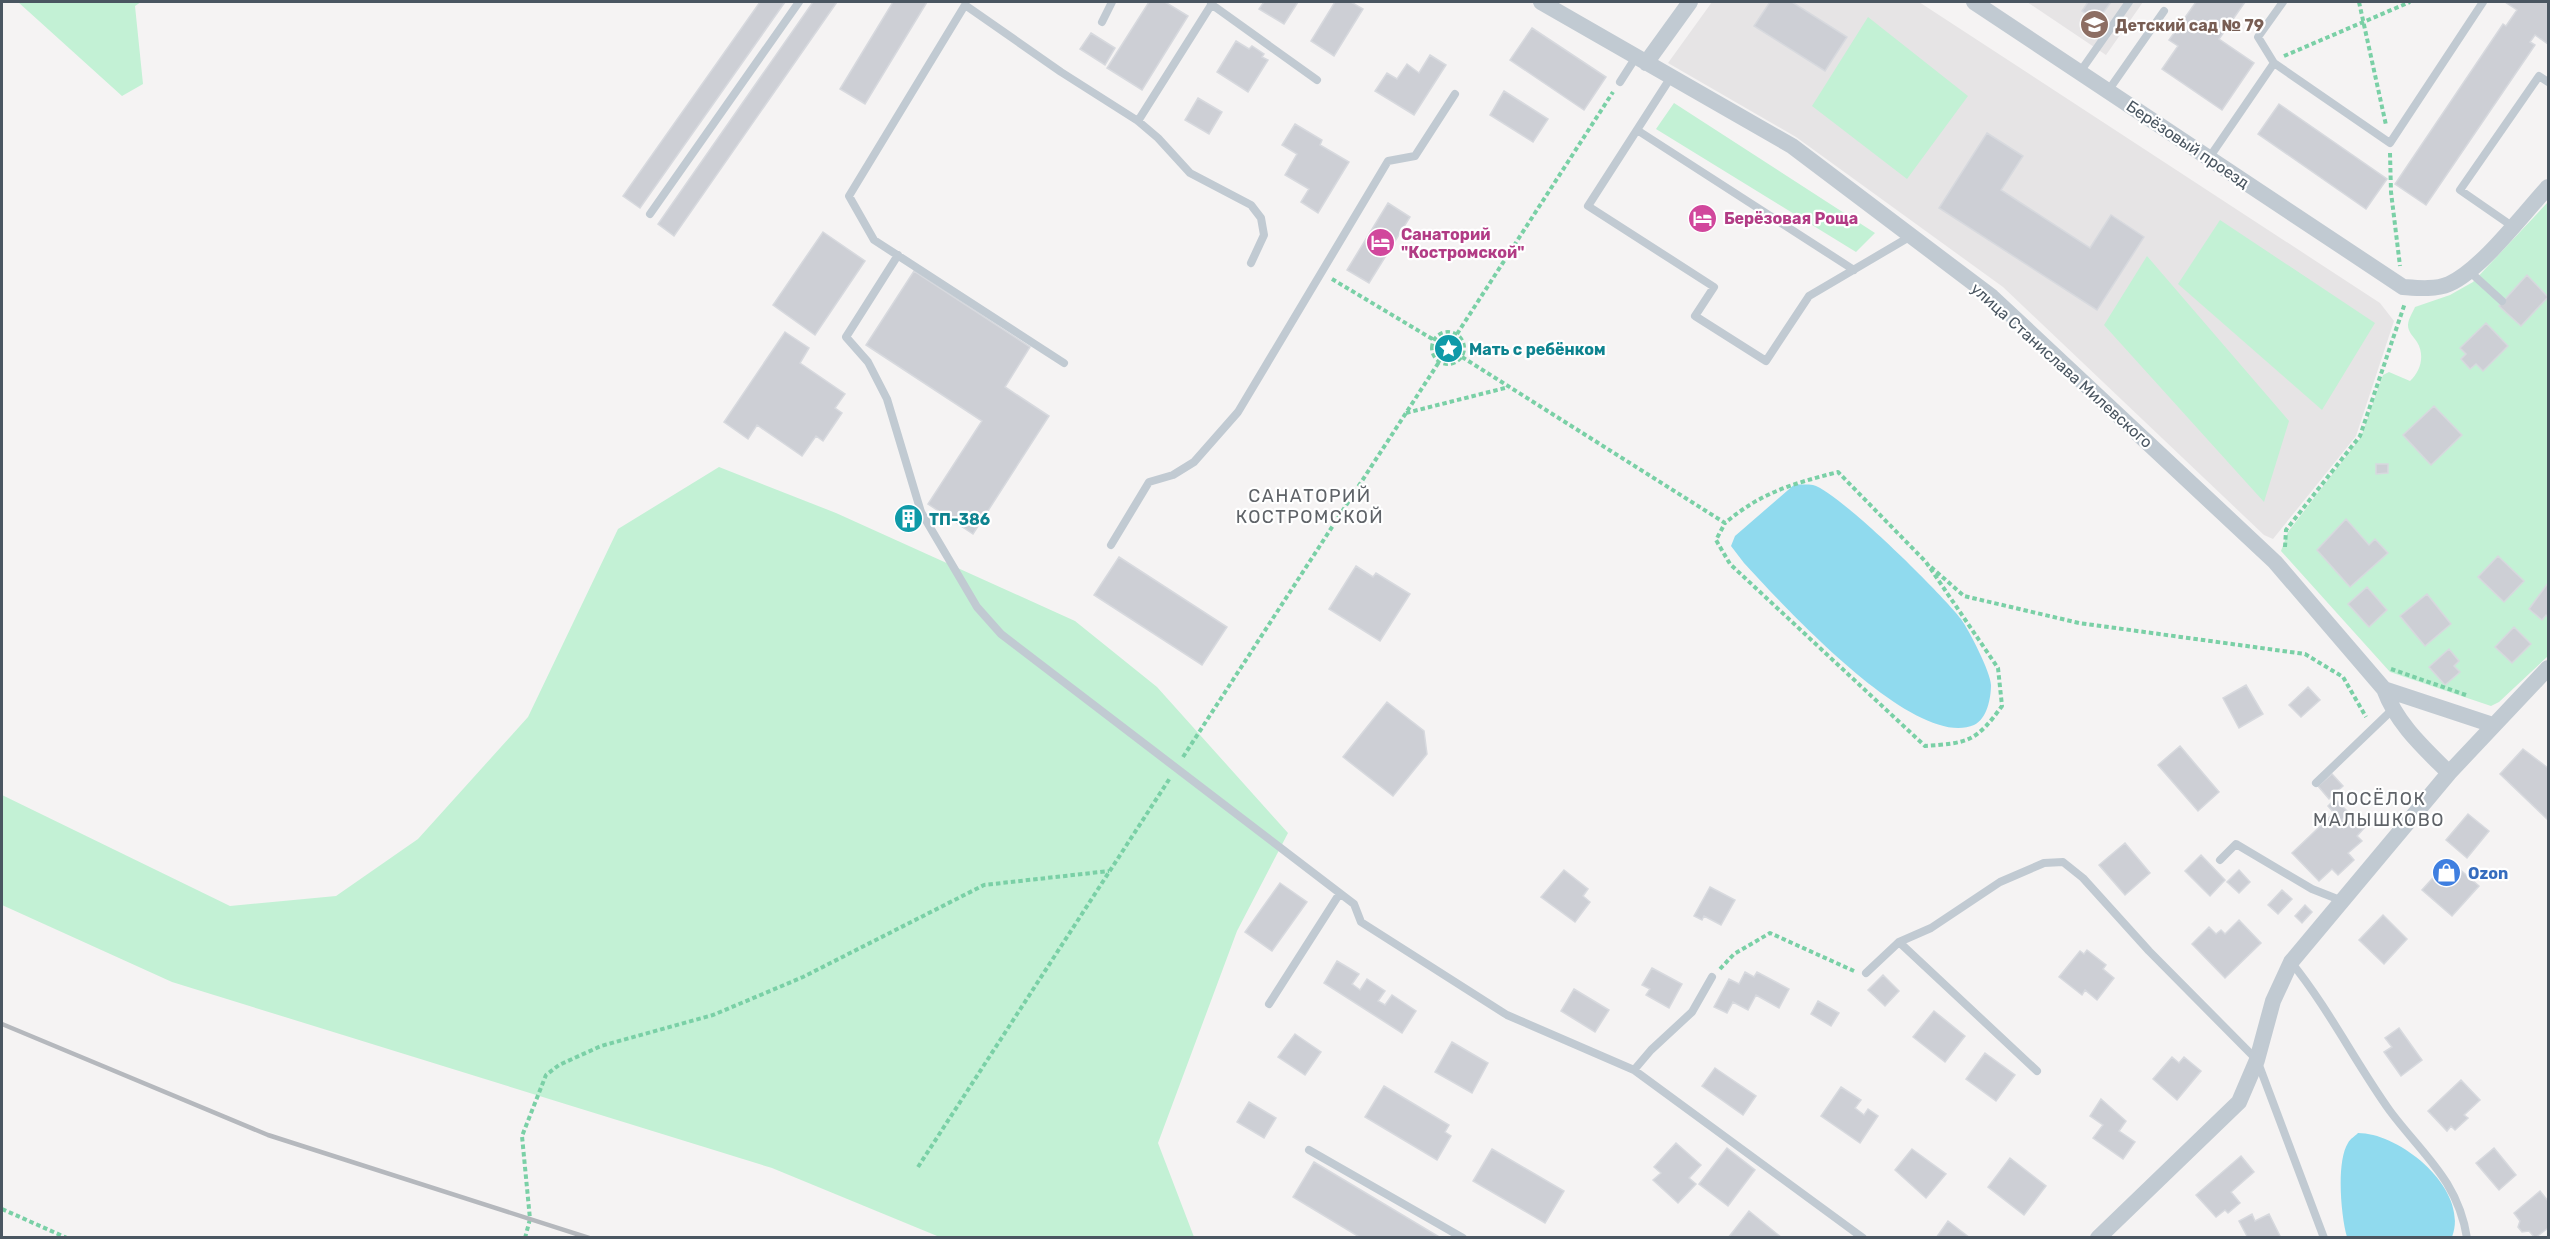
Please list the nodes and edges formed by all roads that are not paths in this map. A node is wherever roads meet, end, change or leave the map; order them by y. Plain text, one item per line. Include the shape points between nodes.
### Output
1 (799, 2) edge
2 (1112, 2) edge
3 (1541, 2) edge
4 (1690, 2) edge
5 (1974, 2) edge
6 (2129, 2) edge
7 (2283, 2) edge
8 (2483, 2) edge
9 (1212, 3) edge
10 (2164, 11) dead end
11 (1102, 22) dead end
12 (1641, 60) junction
13 (2274, 63) junction
14 (2080, 72) junction
15 (1671, 77) junction
16 (1317, 80) dead end
17 (1620, 82) road end
18 (2548, 82) edge
19 (2108, 91) junction
20 (1455, 94) dead end
21 (1138, 121) junction
22 (1637, 130) junction
23 (2209, 158) junction
24 (2548, 187) edge
25 (650, 214) dead end
26 (2512, 226) junction
27 (1911, 236) junction
28 (898, 255) junction
29 (1251, 263) dead end
30 (1854, 270) junction
31 (2469, 271) junction
32 (2502, 301) dead end
33 (1064, 363) dead end
34 (1111, 546) dead end
35 (2548, 668) edge
36 (2384, 689) junction
37 (2392, 710) junction
38 (2493, 725) junction
39 (2449, 772) junction
40 (2316, 783) dead end
41 (2220, 860) dead end
42 (1340, 893) junction
43 (2340, 900) junction
44 (1899, 942) junction
45 (2291, 962) junction
46 (1866, 973) road end
47 (1712, 978) road end
48 (1269, 1004) dead end
49 (2257, 1060) junction
50 (1634, 1070) junction
51 (2037, 1071) dead end
52 (1309, 1150) dead end
53 (1463, 1238) edge
54 (1863, 1238) edge
55 (2098, 1238) edge
56 (2324, 1238) edge
57 (2467, 1238) edge

1 - 25 lane
2 - 11 lane
3 - 12 street, улица Станислава Милевского
4 - 12 street
5 - 14 street, Берёзовый проезд
6 - 14 lane
7 - 13 lane via 2258,37
8 - 13 lane via 2390,142
9 - 16 lane
9 - 21 lane
10 - 19 lane
12 - 15 street, улица Станислава Милевского
12 - 17 lane
13 - 23 lane
14 - 19 street, Берёзовый проезд
15 - 22 lane
15 - 27 street, улица Станислава Милевского via 1792,146
18 - 26 lane via 2539,75 2460,190
19 - 23 street, Берёзовый проезд
20 - 34 lane via 1415,156 1388,161 1238,412 1194,462 1149,482
21 - 28 lane via 965,5 849,196 874,240
21 - 29 lane via 1190,173 1251,205 1261,218 1264,235
22 - 30 lane
22 - 30 lane via 1588,206 1714,287 1695,316 1766,361 1809,297
23 - 31 street, Берёзовый проезд via 2403,287 2447,285
24 - 26 street
26 - 31 street
27 - 30 lane
27 - 36 street, улица Станислава Милевского via 1992,297 2275,562
28 - 33 lane
28 - 42 lane via 846,338 868,362 887,399 921,512 977,607 1001,634
31 - 32 lane
35 - 38 street
36 - 37 street, улица Станислава Милевского
36 - 38 street
37 - 39 street, улица Станислава Милевского
37 - 40 lane
38 - 39 street
39 - 43 street
41 - 43 lane via 2236,844 2312,889
42 - 48 lane
42 - 50 lane via 1354,904 1361,922 1507,1015
43 - 45 street
44 - 46 lane
44 - 49 lane via 1930,928 2000,882 2044,863 2063,862 2083,878
44 - 51 lane
45 - 49 street via 2273,1000
45 - 57 lane via 2318,997 2391,1112 2427,1153 2458,1201
47 - 50 lane via 1692,1012
49 - 55 street via 2239,1102
49 - 56 lane
50 - 54 lane
52 - 53 lane

